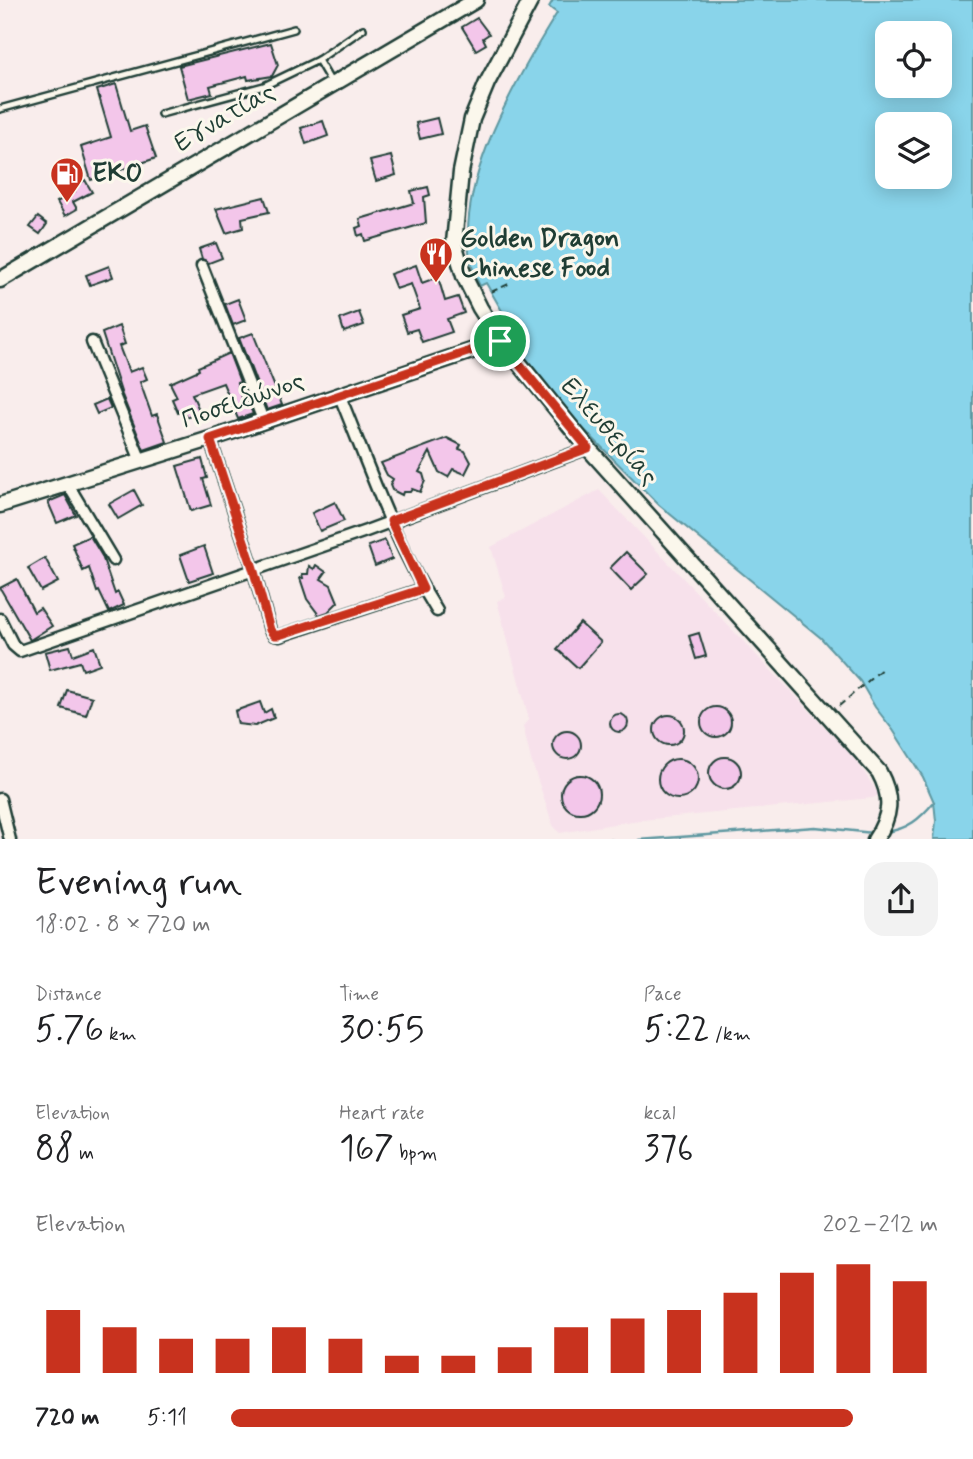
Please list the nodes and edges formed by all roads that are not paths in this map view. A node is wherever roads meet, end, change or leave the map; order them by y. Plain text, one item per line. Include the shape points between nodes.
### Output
1 (476, 0) edge
2 (531, 0) edge
3 (293, 29) dead end
4 (363, 29) dead end
5 (318, 61) junction
6 (332, 85) junction
7 (0, 109) edge
8 (161, 114) dead end
9 (202, 266) dead end
10 (0, 280) edge
11 (500, 341) junction
12 (92, 342) dead end
13 (339, 394) junction
14 (263, 420) junction
15 (210, 439) junction
16 (588, 448) junction
17 (141, 461) junction
18 (67, 484) junction
19 (0, 505) edge
20 (391, 521) junction
21 (113, 560) dead end
22 (253, 568) junction
23 (423, 589) junction
24 (437, 611) dead end
25 (0, 619) edge
26 (3, 632) edge
27 (0, 799) edge
28 (878, 835) edge
29 (10, 839) edge

1 - 6 street, Εγνατίας
2 - 11 street, Ελευθερίας via 472,119 457,208 454,243 464,276
3 - 7 lane
4 - 5 lane
5 - 6 lane
5 - 8 lane via 264,86
6 - 10 street, Εγνατίας
9 - 14 street
11 - 13 street, Ποσειδώνος
11 - 16 street, Ελευθερίας
12 - 17 street
13 - 14 street, Ποσειδώνος
13 - 20 street
14 - 15 street, Ποσειδώνος
15 - 17 street, Ποσειδώνος
15 - 22 street
16 - 20 street
16 - 28 street, Ελευθερίας via 879,772 890,805
17 - 18 street, Ποσειδώνος
18 - 19 street, Ποσειδώνος
18 - 21 street
20 - 22 street
20 - 23 street
22 - 23 street via 274,635
22 - 26 street via 20,651
23 - 24 street
25 - 26 street
27 - 29 street

